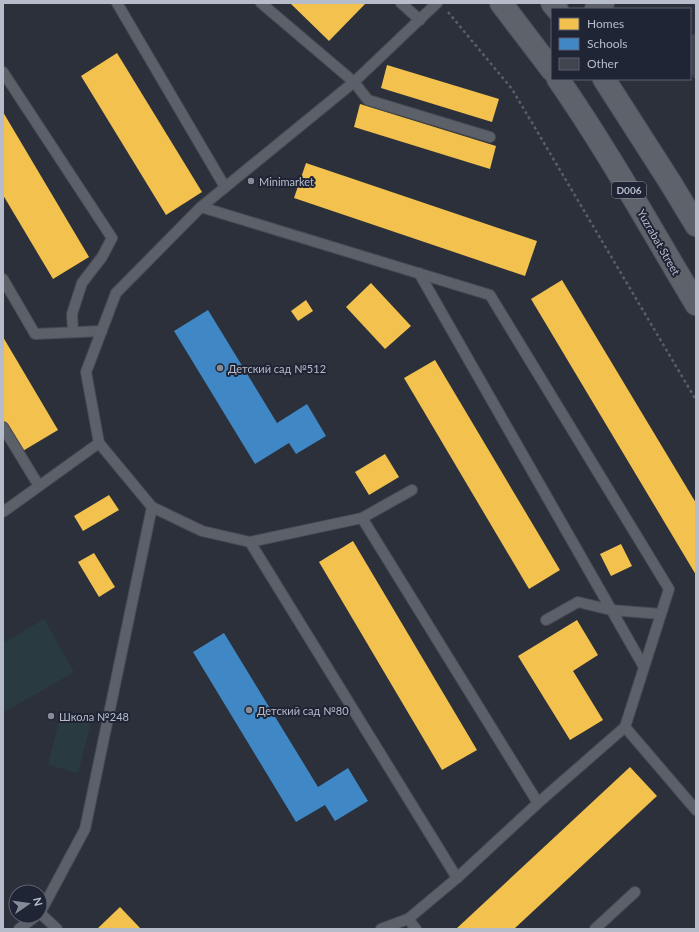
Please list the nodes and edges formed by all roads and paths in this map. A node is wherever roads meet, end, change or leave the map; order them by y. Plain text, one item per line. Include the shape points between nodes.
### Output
1 (117, 3) edge
2 (261, 3) edge
3 (401, 3) edge
4 (437, 3) edge
5 (501, 3) edge
6 (447, 12) dead end
7 (420, 20) junction
8 (551, 69) edge
9 (3, 72) edge
10 (559, 80) edge
11 (605, 80) edge
12 (354, 82) junction
13 (490, 137) dead end
14 (226, 187) junction
15 (201, 207) junction
16 (696, 225) edge
17 (419, 273) junction
18 (3, 279) edge
19 (696, 304) edge
20 (102, 331) junction
21 (73, 332) junction
22 (696, 400) edge
23 (3, 427) edge
24 (99, 442) junction
25 (39, 486) junction
26 (412, 490) dead end
27 (152, 507) junction
28 (3, 512) edge
29 (362, 518) junction
30 (250, 542) junction
31 (611, 610) junction
32 (661, 614) junction
33 (546, 620) dead end
34 (644, 667) junction
35 (625, 727) junction
36 (538, 803) junction
37 (696, 810) edge
38 (458, 878) junction
39 (635, 892) dead end
40 (48, 898) edge
41 (408, 919) junction
42 (48, 921) edge
43 (57, 929) edge
44 (381, 929) edge
45 (416, 929) edge
46 (595, 929) edge

1 - 14 lane
2 - 12 lane
3 - 7 lane
4 - 7 lane
5 - 8 main road
6 - 22 path via 512,89
7 - 12 lane
9 - 21 lane via 112,238 102,257 82,283 72,314
10 - 19 main road, Yuzrabat Street / D006 via 624,182
11 - 16 main road
12 - 13 lane via 368,100
12 - 14 lane
14 - 15 lane
15 - 17 lane
15 - 20 lane via 116,293
17 - 31 lane
17 - 32 lane via 490,295 669,589
18 - 21 lane via 35,334
20 - 21 lane
20 - 24 lane via 86,372
23 - 25 lane
24 - 25 lane
24 - 27 lane
25 - 28 lane
26 - 29 lane
27 - 30 lane via 202,531
27 - 40 lane via 85,829
29 - 30 lane
29 - 36 lane
30 - 38 lane
31 - 32 lane
31 - 33 lane via 578,602
31 - 34 lane
32 - 34 lane
34 - 35 lane
35 - 36 lane
35 - 37 lane
36 - 38 lane
38 - 41 lane
39 - 46 lane
41 - 44 lane
41 - 45 lane
42 - 43 lane

